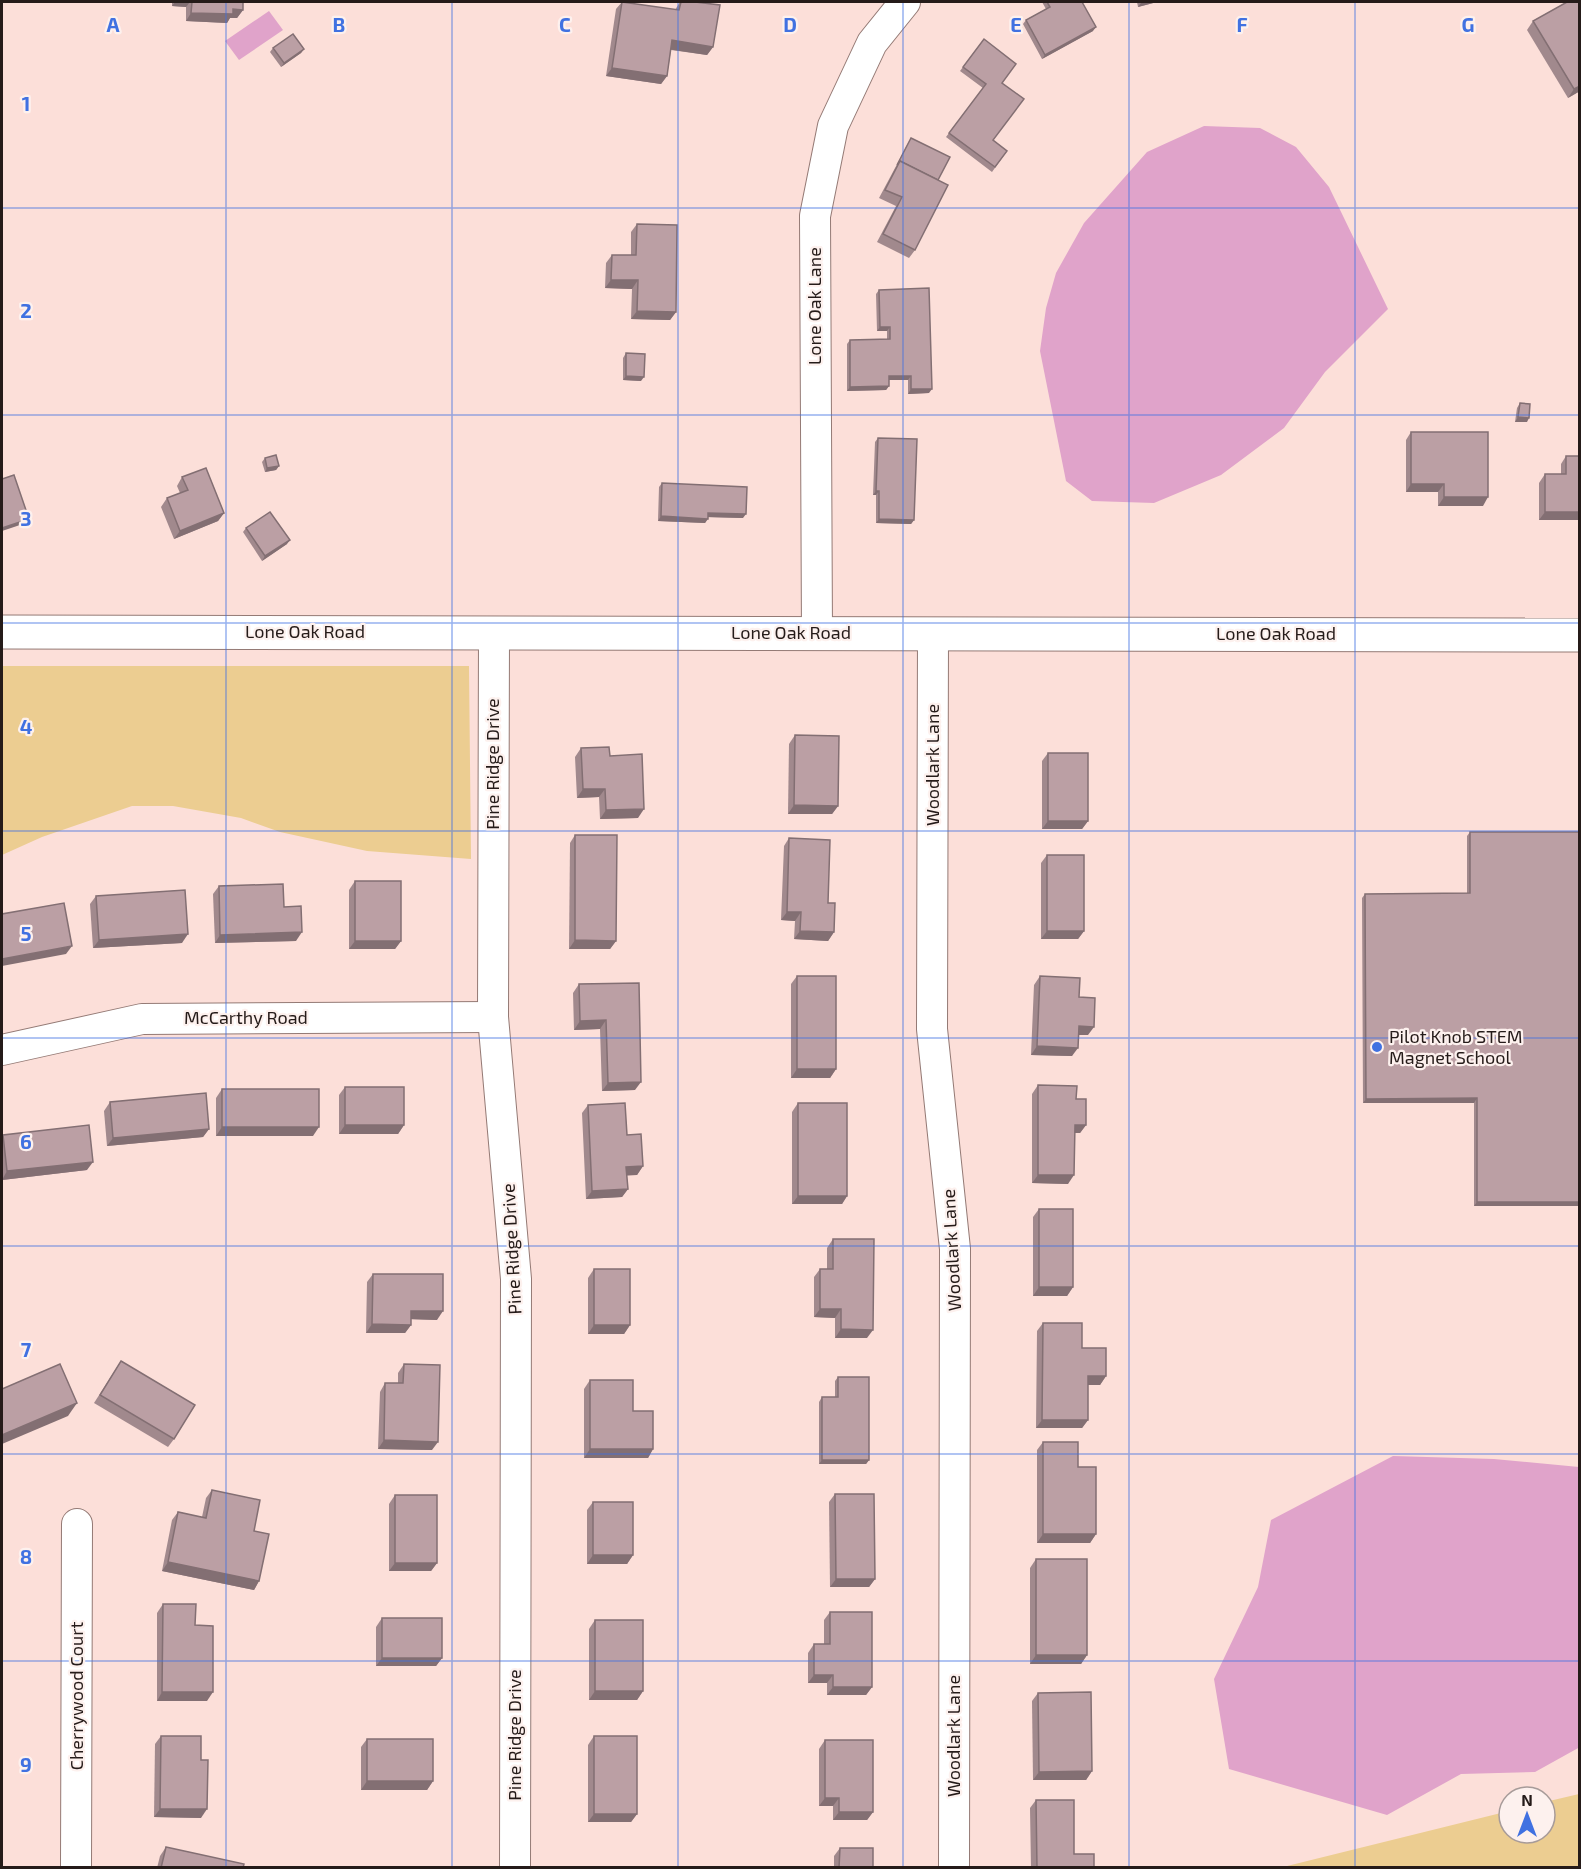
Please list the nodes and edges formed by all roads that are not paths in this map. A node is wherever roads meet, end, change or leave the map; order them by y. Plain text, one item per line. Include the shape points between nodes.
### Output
1 (905, 2) edge
2 (2, 632) edge
3 (494, 632) junction
4 (817, 633) junction
5 (933, 634) junction
6 (1580, 635) edge
7 (493, 1017) junction
8 (2, 1050) edge
9 (77, 1524) dead end
10 (76, 1868) edge
11 (515, 1868) edge
12 (954, 1868) edge

1 - 4 street, Lone Oak Lane via 872,43 833,126 815,216
2 - 3 main road, Lone Oak Road
3 - 4 main road, Lone Oak Road
3 - 7 street, Pine Ridge Drive
4 - 5 main road, Lone Oak Road
5 - 6 main road, Lone Oak Road
5 - 12 street, Woodlark Lane via 932,1029 955,1249
7 - 8 street, McCarthy Road via 142,1019
7 - 11 street, Pine Ridge Drive via 516,1279
9 - 10 street, Cherrywood Court

